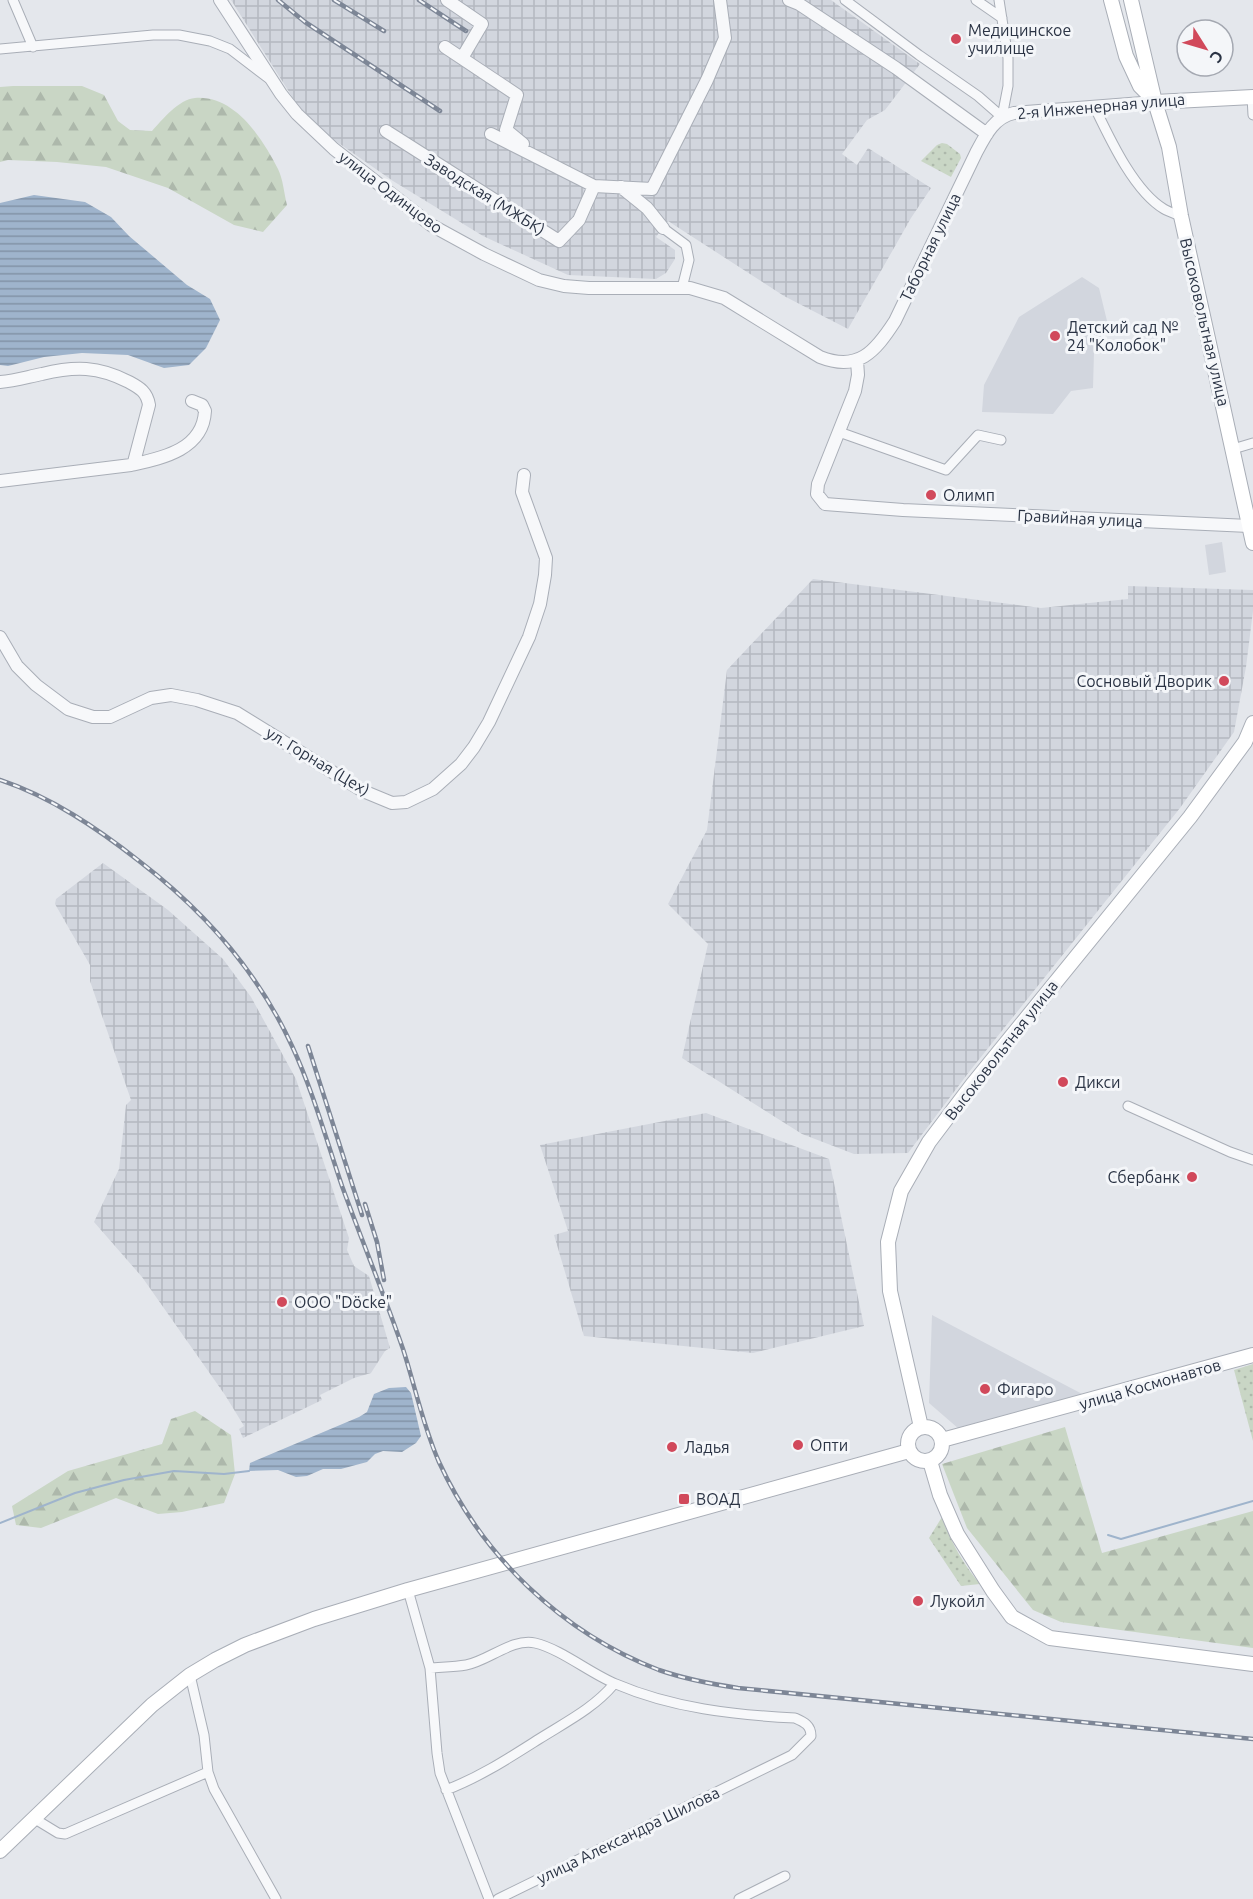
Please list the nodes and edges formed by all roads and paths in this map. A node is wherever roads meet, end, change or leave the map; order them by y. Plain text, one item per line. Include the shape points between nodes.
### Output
1 (13, 0) edge
2 (220, 0) edge
3 (447, 0) edge
4 (720, 0) edge
5 (789, 0) edge
6 (845, 0) edge
7 (976, 0) edge
8 (999, 0) edge
9 (1112, 0) edge
10 (1131, 0) edge
11 (1002, 18) junction
12 (33, 47) junction
13 (445, 47) dead end
14 (0, 49) edge
15 (462, 58) junction
16 (273, 82) junction
17 (1253, 97) edge
18 (1155, 102) junction
19 (1095, 108) junction
20 (1253, 115) edge
21 (1002, 117) junction
22 (386, 131) dead end
23 (491, 134) dead end
24 (987, 134) junction
25 (543, 160) junction
26 (594, 186) junction
27 (621, 188) junction
28 (1181, 216) junction
29 (663, 228) joint
30 (682, 288) junction
31 (857, 360) junction
32 (0, 382) edge
33 (192, 400) dead end
34 (839, 432) junction
35 (1001, 440) dead end
36 (1253, 442) edge
37 (1233, 448) junction
38 (131, 465) junction
39 (524, 475) dead end
40 (0, 481) edge
41 (1249, 526) junction
42 (1253, 543) edge
43 (0, 637) edge
44 (1253, 723) edge
45 (1128, 1106) dead end
46 (1253, 1160) edge
47 (1253, 1355) edge
48 (921, 1427) junction
49 (942, 1440) junction
50 (909, 1451) junction
51 (930, 1461) junction
52 (408, 1590) junction
53 (1253, 1664) edge
54 (430, 1668) junction
55 (189, 1676) junction
56 (614, 1684) junction
57 (208, 1772) junction
58 (446, 1790) junction
59 (35, 1819) junction
60 (0, 1851) edge
61 (785, 1876) dead end
62 (276, 1899) edge
63 (489, 1899) edge
64 (498, 1899) edge
65 (740, 1899) edge

1 - 12 street
2 - 16 street, улица Одинцово
3 - 15 street via 482,24
4 - 27 street via 725,38 652,189
5 - 24 street via 896,68
6 - 21 street, 2-я Инженерная улица
7 - 11 street
8 - 11 street
9 - 18 main road, Высоковольтная улица via 1126,56 1140,86
10 - 18 main road, Высоковольтная улица
11 - 21 street via 1008,58
12 - 14 street
12 - 16 street via 179,35 230,49
13 - 15 street
15 - 25 street via 517,95 506,130
16 - 30 street, улица Одинцово via 297,114 342,156 431,225 484,254 538,280 564,286
17 - 18 main road, 2-я Инженерная улица
17 - 20 street
18 - 19 street, 2-я Инженерная улица
18 - 28 main road, Высоковольтная улица via 1169,147
19 - 21 street, 2-я Инженерная улица via 1043,109
19 - 28 street via 1136,182 1163,208
21 - 24 street, Таборная улица
22 - 26 street, Заводская (МЖБК) via 559,241 579,220
23 - 25 street
24 - 31 street, Таборная улица via 895,321 875,349
25 - 26 street
26 - 27 street
27 - 29 street via 647,208
28 - 37 main road, Высоковольтная улица
29 - 30 street via 686,245 689,260
30 - 31 street, улица Одинцово via 724,298 820,357 833,362
31 - 34 street via 855,391
32 - 38 street via 75,368 106,371 140,388 149,405
33 - 38 street via 205,411 201,430 193,441 162,458
34 - 35 street via 946,470 978,435
34 - 41 street, Гравийная улица via 817,494 821,501 833,505
36 - 37 street
37 - 41 main road, Высоковольтная улица
38 - 40 street
39 - 43 street, ул. Горная (Цех) via 522,492 546,558 540,604 529,638 474,747 433,789 406,802 392,803 363,791 237,713 197,700 171,695 151,698 110,717 93,717 68,709 17,666
41 - 42 main road, Высоковольтная улица
44 - 48 main road, Высоковольтная улица via 1245,742 1190,817 972,1084 929,1142 901,1191 888,1242 890,1291
45 - 46 street
47 - 49 main road, улица Космонавтов
48 - 49 main road via 933,1429
48 - 50 main road via 909,1436
49 - 51 main road via 939,1454
50 - 51 main road via 917,1460
50 - 52 main road
51 - 53 main road via 957,1534 1012,1617 1050,1638
52 - 54 street
52 - 55 main road via 276,1633
54 - 56 street via 466,1665 523,1642 548,1648
54 - 58 street via 437,1753
55 - 57 street via 204,1735
55 - 59 main road via 152,1705
56 - 58 street via 587,1709 490,1769
56 - 64 street, улица Александра Шилова via 665,1701 732,1713 795,1718 808,1725 812,1736 792,1755
57 - 59 street via 65,1834
57 - 62 street
58 - 63 street
59 - 60 main road
61 - 65 street

